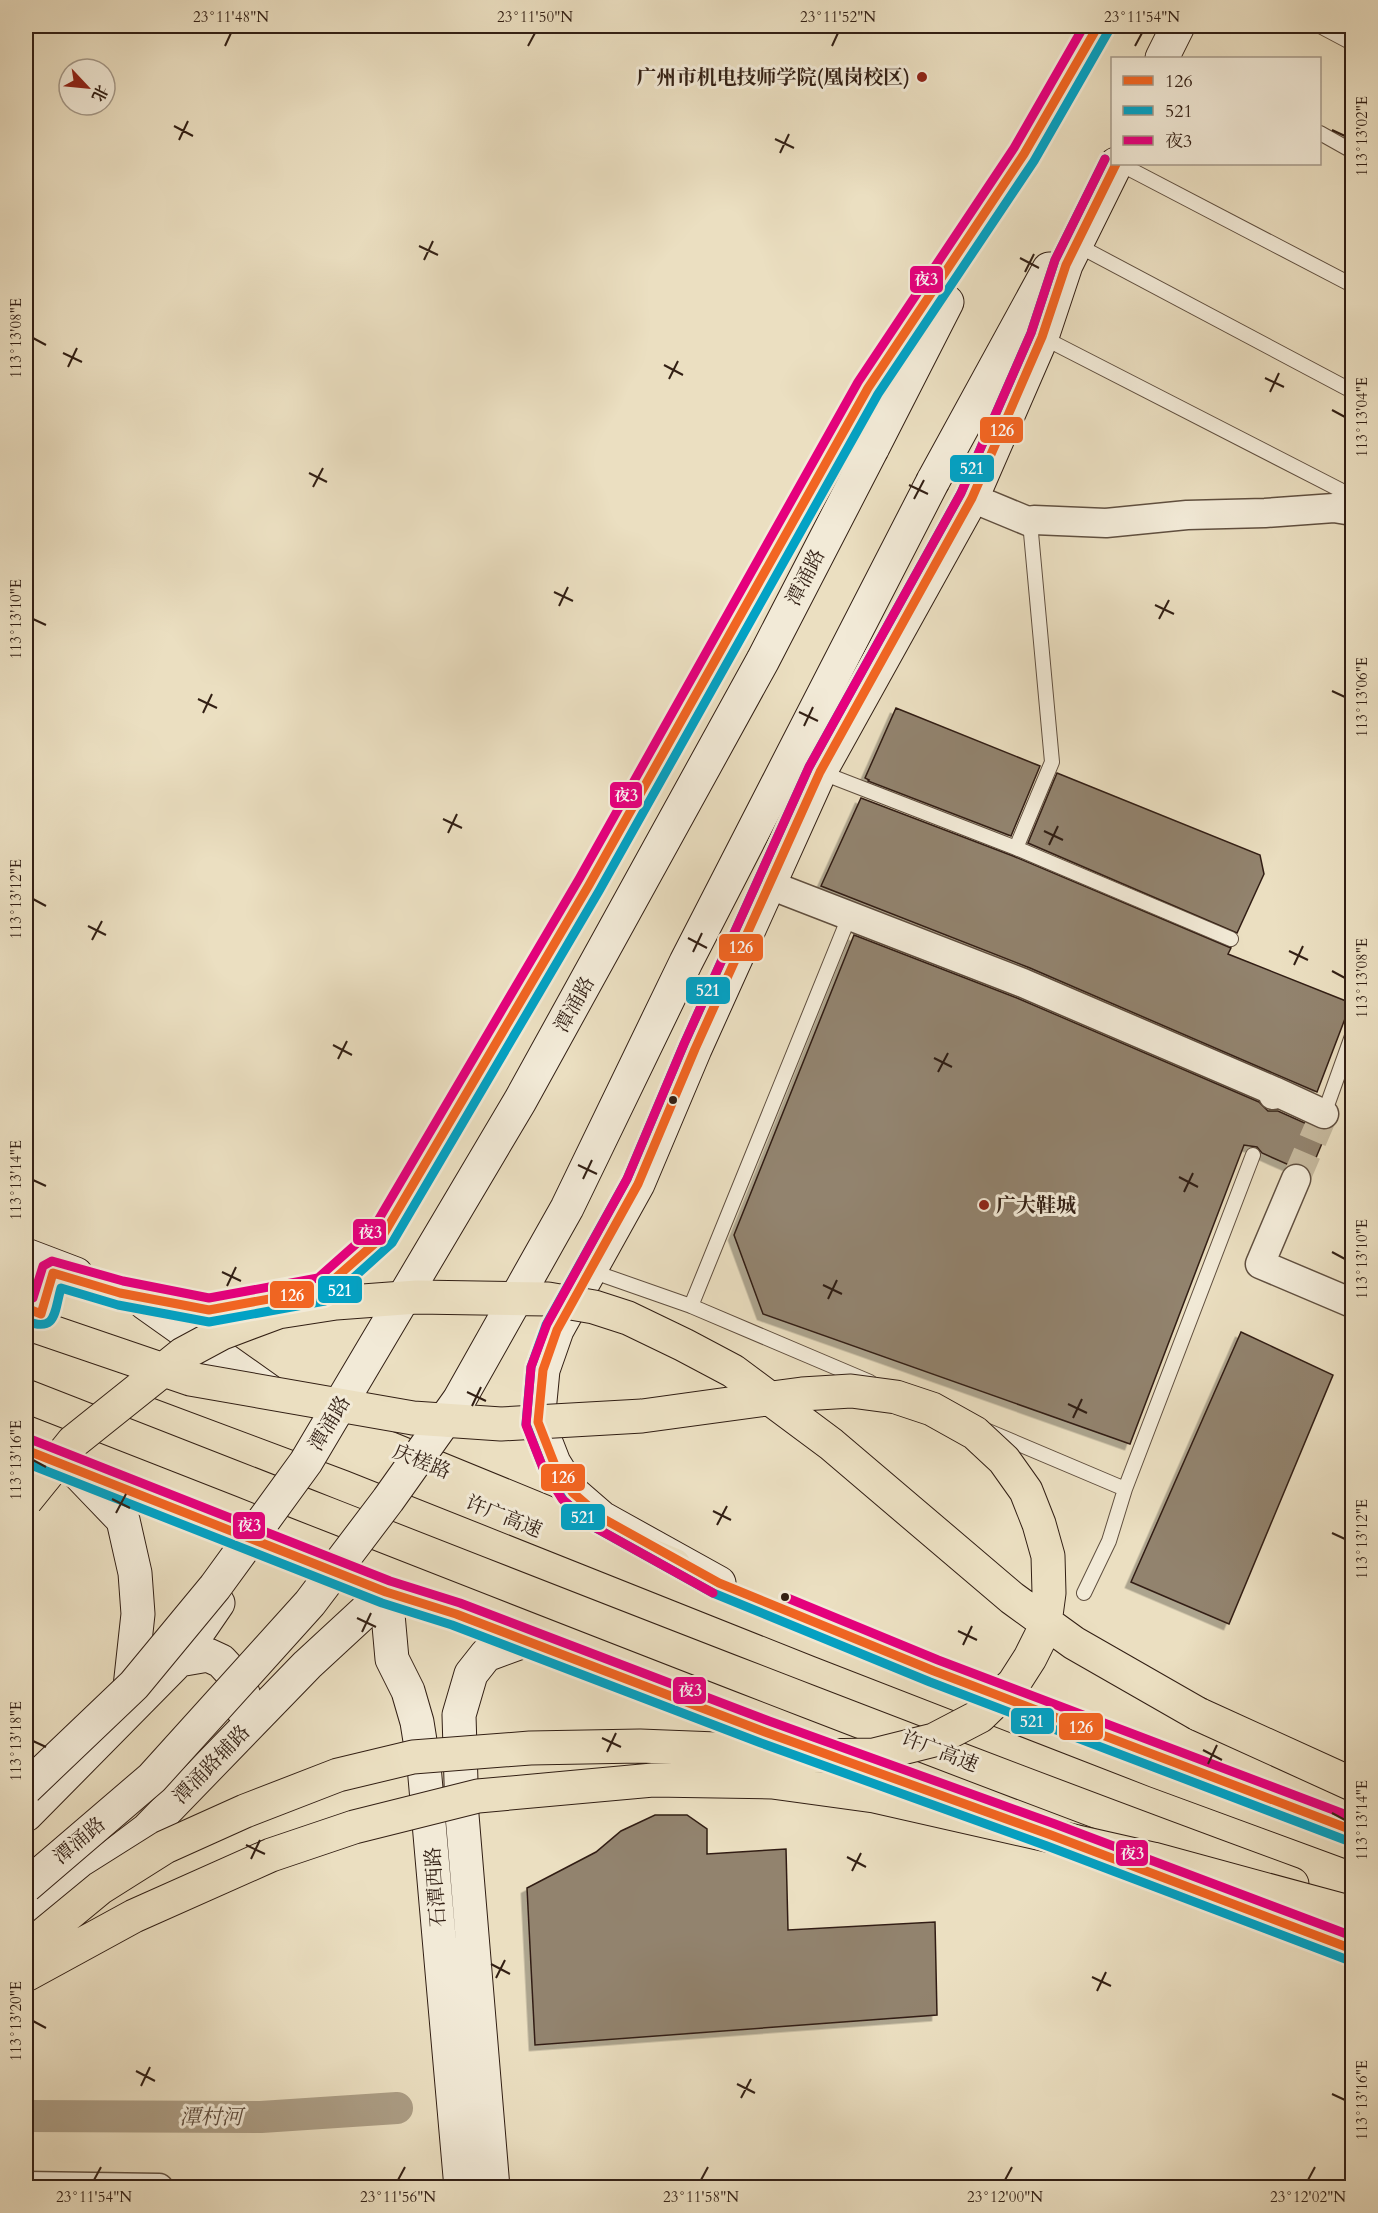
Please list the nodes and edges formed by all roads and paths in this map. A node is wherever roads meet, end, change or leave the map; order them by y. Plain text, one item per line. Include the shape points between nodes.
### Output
1 (1098, 26) edge
2 (1320, 26) edge
3 (1353, 43) edge
4 (1321, 134) edge
5 (1353, 151) edge
6 (1024, 154) junction
7 (1111, 155) edge
8 (1117, 165) edge
9 (1120, 165) edge
10 (1077, 245) junction
11 (1353, 285) edge
12 (1042, 337) junction
13 (1353, 391) edge
14 (1353, 496) edge
15 (972, 498) junction
16 (1353, 511) edge
17 (1030, 522) junction
18 (820, 772) junction
19 (1017, 848) junction
20 (770, 885) junction
21 (849, 917) junction
22 (1231, 939) dead end
23 (1353, 1036) edge
24 (1324, 1114) joint
25 (1253, 1155) dead end
26 (1296, 1179) tunnel mouth
27 (26, 1255) edge
28 (591, 1271) junction
29 (135, 1296) junction
30 (1353, 1303) edge
31 (691, 1306) junction
32 (29, 1319) edge
33 (26, 1396) edge
34 (300, 1413) junction
35 (26, 1450) edge
36 (75, 1470) junction
37 (1125, 1489) junction
38 (26, 1500) edge
39 (261, 1543) junction
40 (719, 1583) junction
41 (386, 1592) junction
42 (1084, 1593) dead end
43 (524, 1641) junction
44 (178, 1660) junction
45 (127, 1713) junction
46 (226, 1749) junction
47 (1353, 1784) edge
48 (26, 1788) edge
49 (26, 1815) edge
50 (1353, 1830) edge
51 (1353, 1843) edge
52 (26, 1886) edge
53 (1353, 1906) edge
54 (1353, 1913) edge
55 (26, 1922) edge
56 (26, 1949) edge
57 (1353, 1949) edge
58 (26, 1975) edge
59 (26, 2186) edge
60 (159, 2187) edge
61 (461, 2187) edge
62 (493, 2187) edge

1 - 6 street
2 - 3 lane
4 - 5 lane
6 - 29 street via 868,388 589,885 382,1237 323,1289 209,1310
6 - 48 street, 潭涌路, bridge via 763,660 520,1101 306,1462 215,1587 134,1685
7 - 52 street, 潭涌路, bridge via 933,481 686,962 567,1208 459,1400 302,1612 152,1778
8 - 10 street
9 - 11 lane
10 - 12 street via 1066,265
10 - 13 lane
12 - 14 lane
12 - 15 street
15 - 17 street
15 - 18 street
16 - 17 street via 1334,508 1106,523
17 - 19 lane via 1052,762
18 - 19 lane
18 - 20 street
19 - 22 lane
20 - 21 street
20 - 28 street via 638,1184
21 - 24 street via 1023,983
21 - 31 lane
23 - 24 lane
25 - 37 lane
26 - 30 street via 1260,1264
27 - 29 street
28 - 31 lane
28 - 40 street via 557,1330 543,1370 538,1422 554,1463 572,1492 602,1518
29 - 32 street via 53,1273
29 - 34 street
31 - 37 lane
32 - 34 main road, 庆槎路
32 - 51 main road, 许广高速, bridge via 622,1563
32 - 56 main road, bridge via 190,1379 413,1418 501,1424 642,1416 802,1394 851,1391 897,1397 932,1409 975,1433 1004,1460 1026,1491 1039,1524 1048,1556 1049,1593 1044,1630 1014,1683 980,1716 934,1740 874,1755 813,1756 640,1746 530,1748 413,1757 338,1775 165,1847 100,1888
33 - 53 main road, 许广高速, bridge via 725,1669
34 - 40 main road, 庆槎路
35 - 36 main road
36 - 39 main road
36 - 45 street via 123,1520 135,1573 138,1614
37 - 42 lane via 1109,1541
38 - 47 main road, bridge via 73,1442 183,1354 222,1333 278,1312 417,1297 548,1299 594,1307 628,1318 733,1371 831,1444 1012,1598 1074,1643 1198,1714
39 - 41 main road
39 - 44 street
40 - 50 main road, 庆槎路 via 934,1671
41 - 43 main road
41 - 46 street, 潭涌路辅路 via 307,1665
41 - 61 street, 石潭西路 via 392,1659 408,1691 424,1767
43 - 57 main road
43 - 62 street, 石潭西路 via 486,1655 471,1674 459,1715 462,1815
44 - 45 street
44 - 46 street via 208,1655 234,1675 243,1693 239,1718
45 - 49 street
46 - 55 street, 潭涌路辅路 via 147,1830
54 - 58 main road, bridge via 1153,1859 874,1796 772,1782 653,1780 478,1796 354,1827 272,1855 134,1916
59 - 60 street

